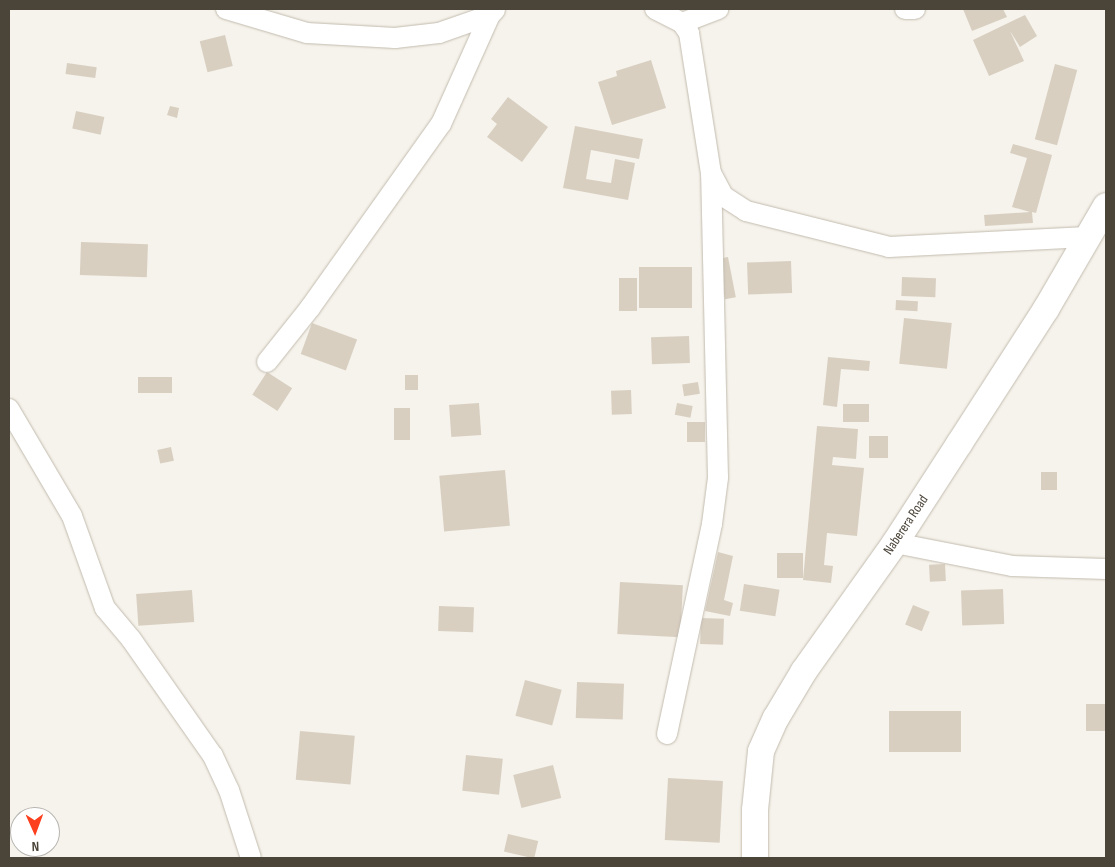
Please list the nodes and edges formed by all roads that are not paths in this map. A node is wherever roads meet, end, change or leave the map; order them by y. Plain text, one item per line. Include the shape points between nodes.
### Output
1 (226, 9) edge
2 (655, 9) edge
3 (718, 9) edge
4 (906, 9) edge
5 (915, 9) edge
6 (493, 12) edge
7 (682, 23) junction
8 (711, 173) junction
9 (1106, 206) edge
10 (1087, 237) junction
11 (268, 362) dead end
12 (9, 409) edge
13 (895, 543) junction
14 (1106, 569) edge
15 (667, 734) dead end
16 (251, 858) edge
17 (755, 858) edge

1 - 6 street via 281,27 357,37 428,35
2 - 7 street
3 - 7 street
4 - 5 street
6 - 11 street via 441,124
7 - 8 street via 689,33 696,61
8 - 10 street via 724,196 746,211 877,246
8 - 15 street via 718,478 712,524
9 - 10 street, Naberera Road
10 - 13 street, Naberera Road via 1041,316
12 - 16 street via 72,516 105,608 132,639 213,756 229,790
13 - 14 street via 1012,566
13 - 17 street, Naberera Road via 804,671 761,751 755,810

